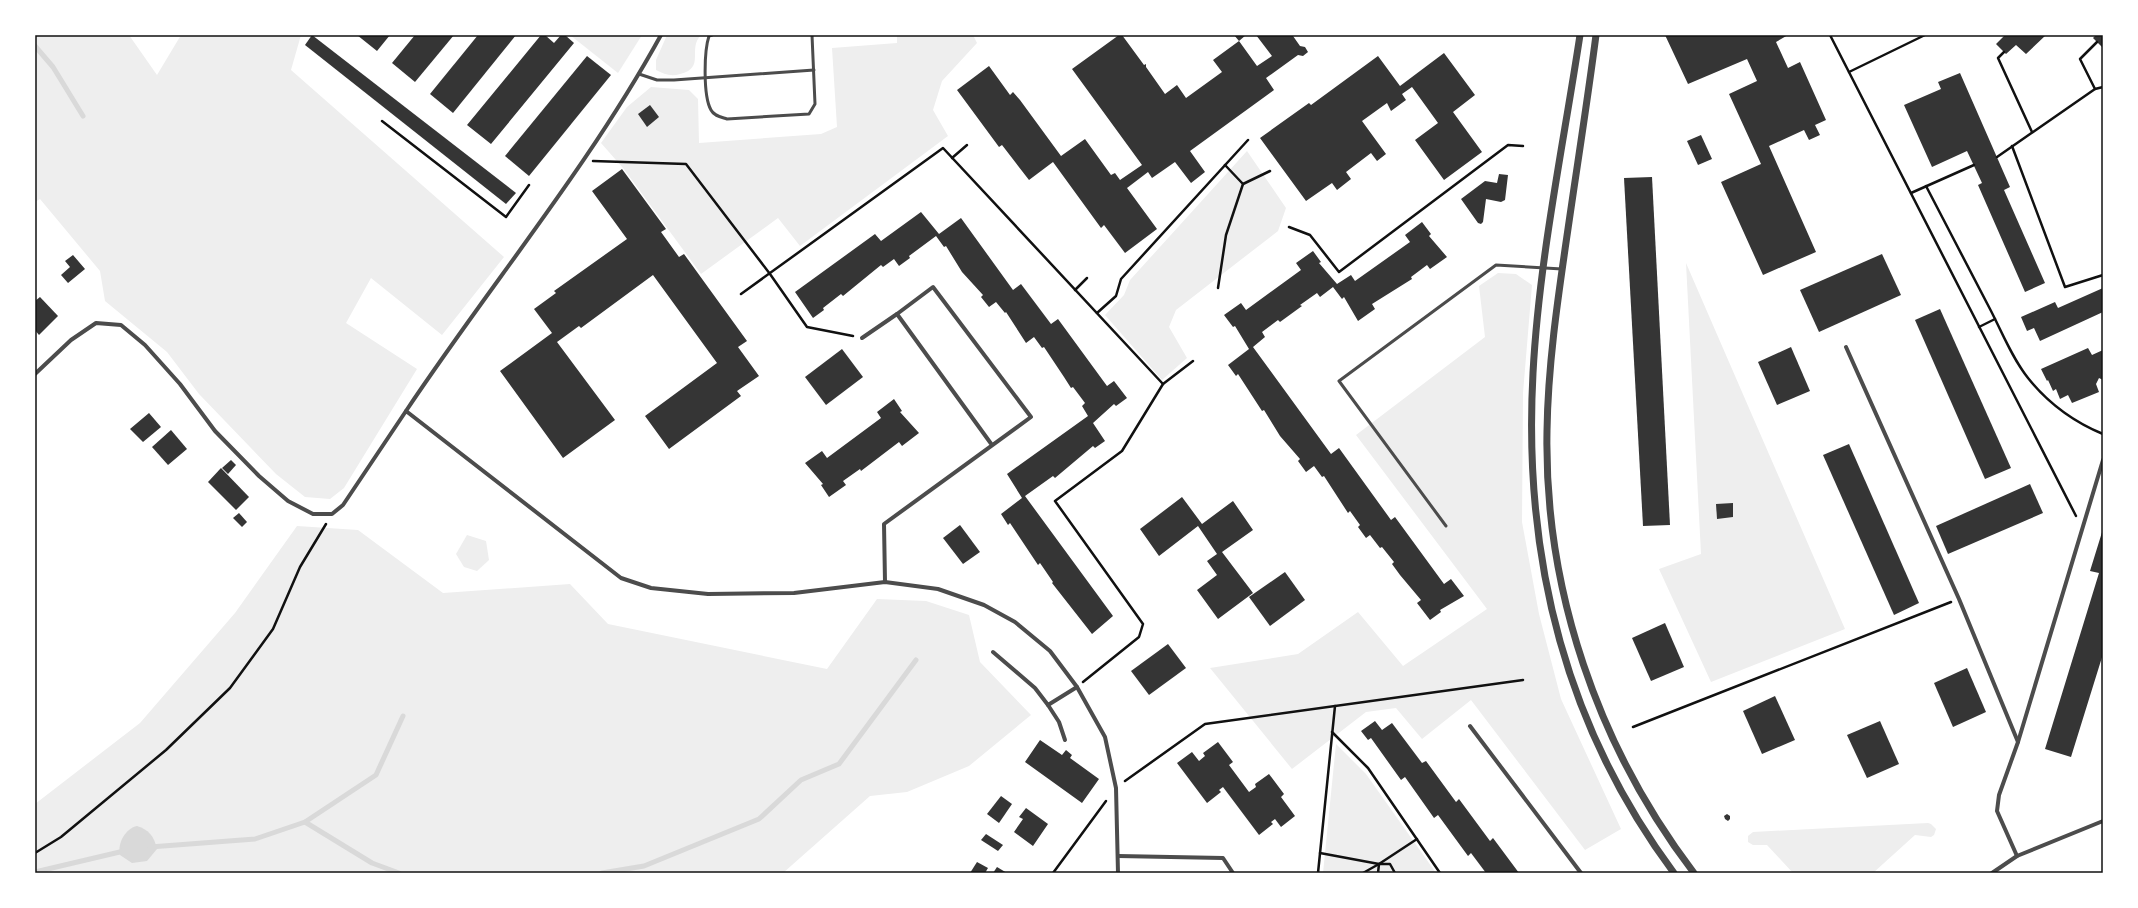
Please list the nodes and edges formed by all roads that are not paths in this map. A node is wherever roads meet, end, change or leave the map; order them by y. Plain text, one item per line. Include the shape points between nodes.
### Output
1 (660, 35) edge
2 (712, 35) edge
3 (812, 35) edge
4 (1580, 35) edge
5 (1596, 35) edge
6 (814, 70) junction
7 (639, 74) junction
8 (704, 77) junction
9 (1544, 267) junction
10 (1562, 269) junction
11 (897, 314) junction
12 (862, 338) road end
13 (1846, 347) dead end
14 (35, 374) edge
15 (406, 411) junction
16 (992, 445) junction
17 (2103, 460) edge
18 (1446, 526) dead end
19 (885, 582) junction
20 (993, 652) dead end
21 (1077, 687) junction
22 (1048, 705) junction
23 (1470, 726) dead end
24 (1065, 740) dead end
25 (2018, 742) junction
26 (2103, 821) edge
27 (1118, 856) junction
28 (2017, 856) junction
29 (1118, 873) edge
30 (1233, 873) edge
31 (1581, 873) edge
32 (1674, 873) edge
33 (1694, 873) edge
34 (1992, 873) edge

1 - 7 street
2 - 8 lane via 706,44
3 - 6 lane
4 - 9 street
5 - 10 street
6 - 8 lane
6 - 8 lane via 815,104 809,114 727,119 715,115 710,110
7 - 8 lane via 657,80
7 - 15 street via 583,161
9 - 10 lane
9 - 18 lane via 1496,265 1339,381
9 - 32 street via 1533,372 1532,422 1535,514 1549,598 1568,670 1598,744 1639,821
10 - 33 street via 1549,379 1547,432 1550,503 1562,581 1579,653 1612,738 1656,819
11 - 12 street
11 - 16 street
11 - 16 street via 933,287 1031,417
13 - 25 street via 1959,599
14 - 15 street via 70,340 96,323 121,325 145,345 180,384 215,431 259,476 288,501 313,514 332,514 343,505
15 - 19 street via 621,578 651,588 708,594 794,592
16 - 19 street via 884,524
17 - 25 street
19 - 21 street via 938,589 984,605 1015,622 1050,651
20 - 22 street via 1035,688
21 - 22 street
21 - 27 street via 1105,737 1116,788
22 - 24 street via 1059,722
23 - 31 street
25 - 28 street via 1999,795 1997,811
26 - 28 street
27 - 29 street
27 - 30 street via 1223,858
28 - 34 street

